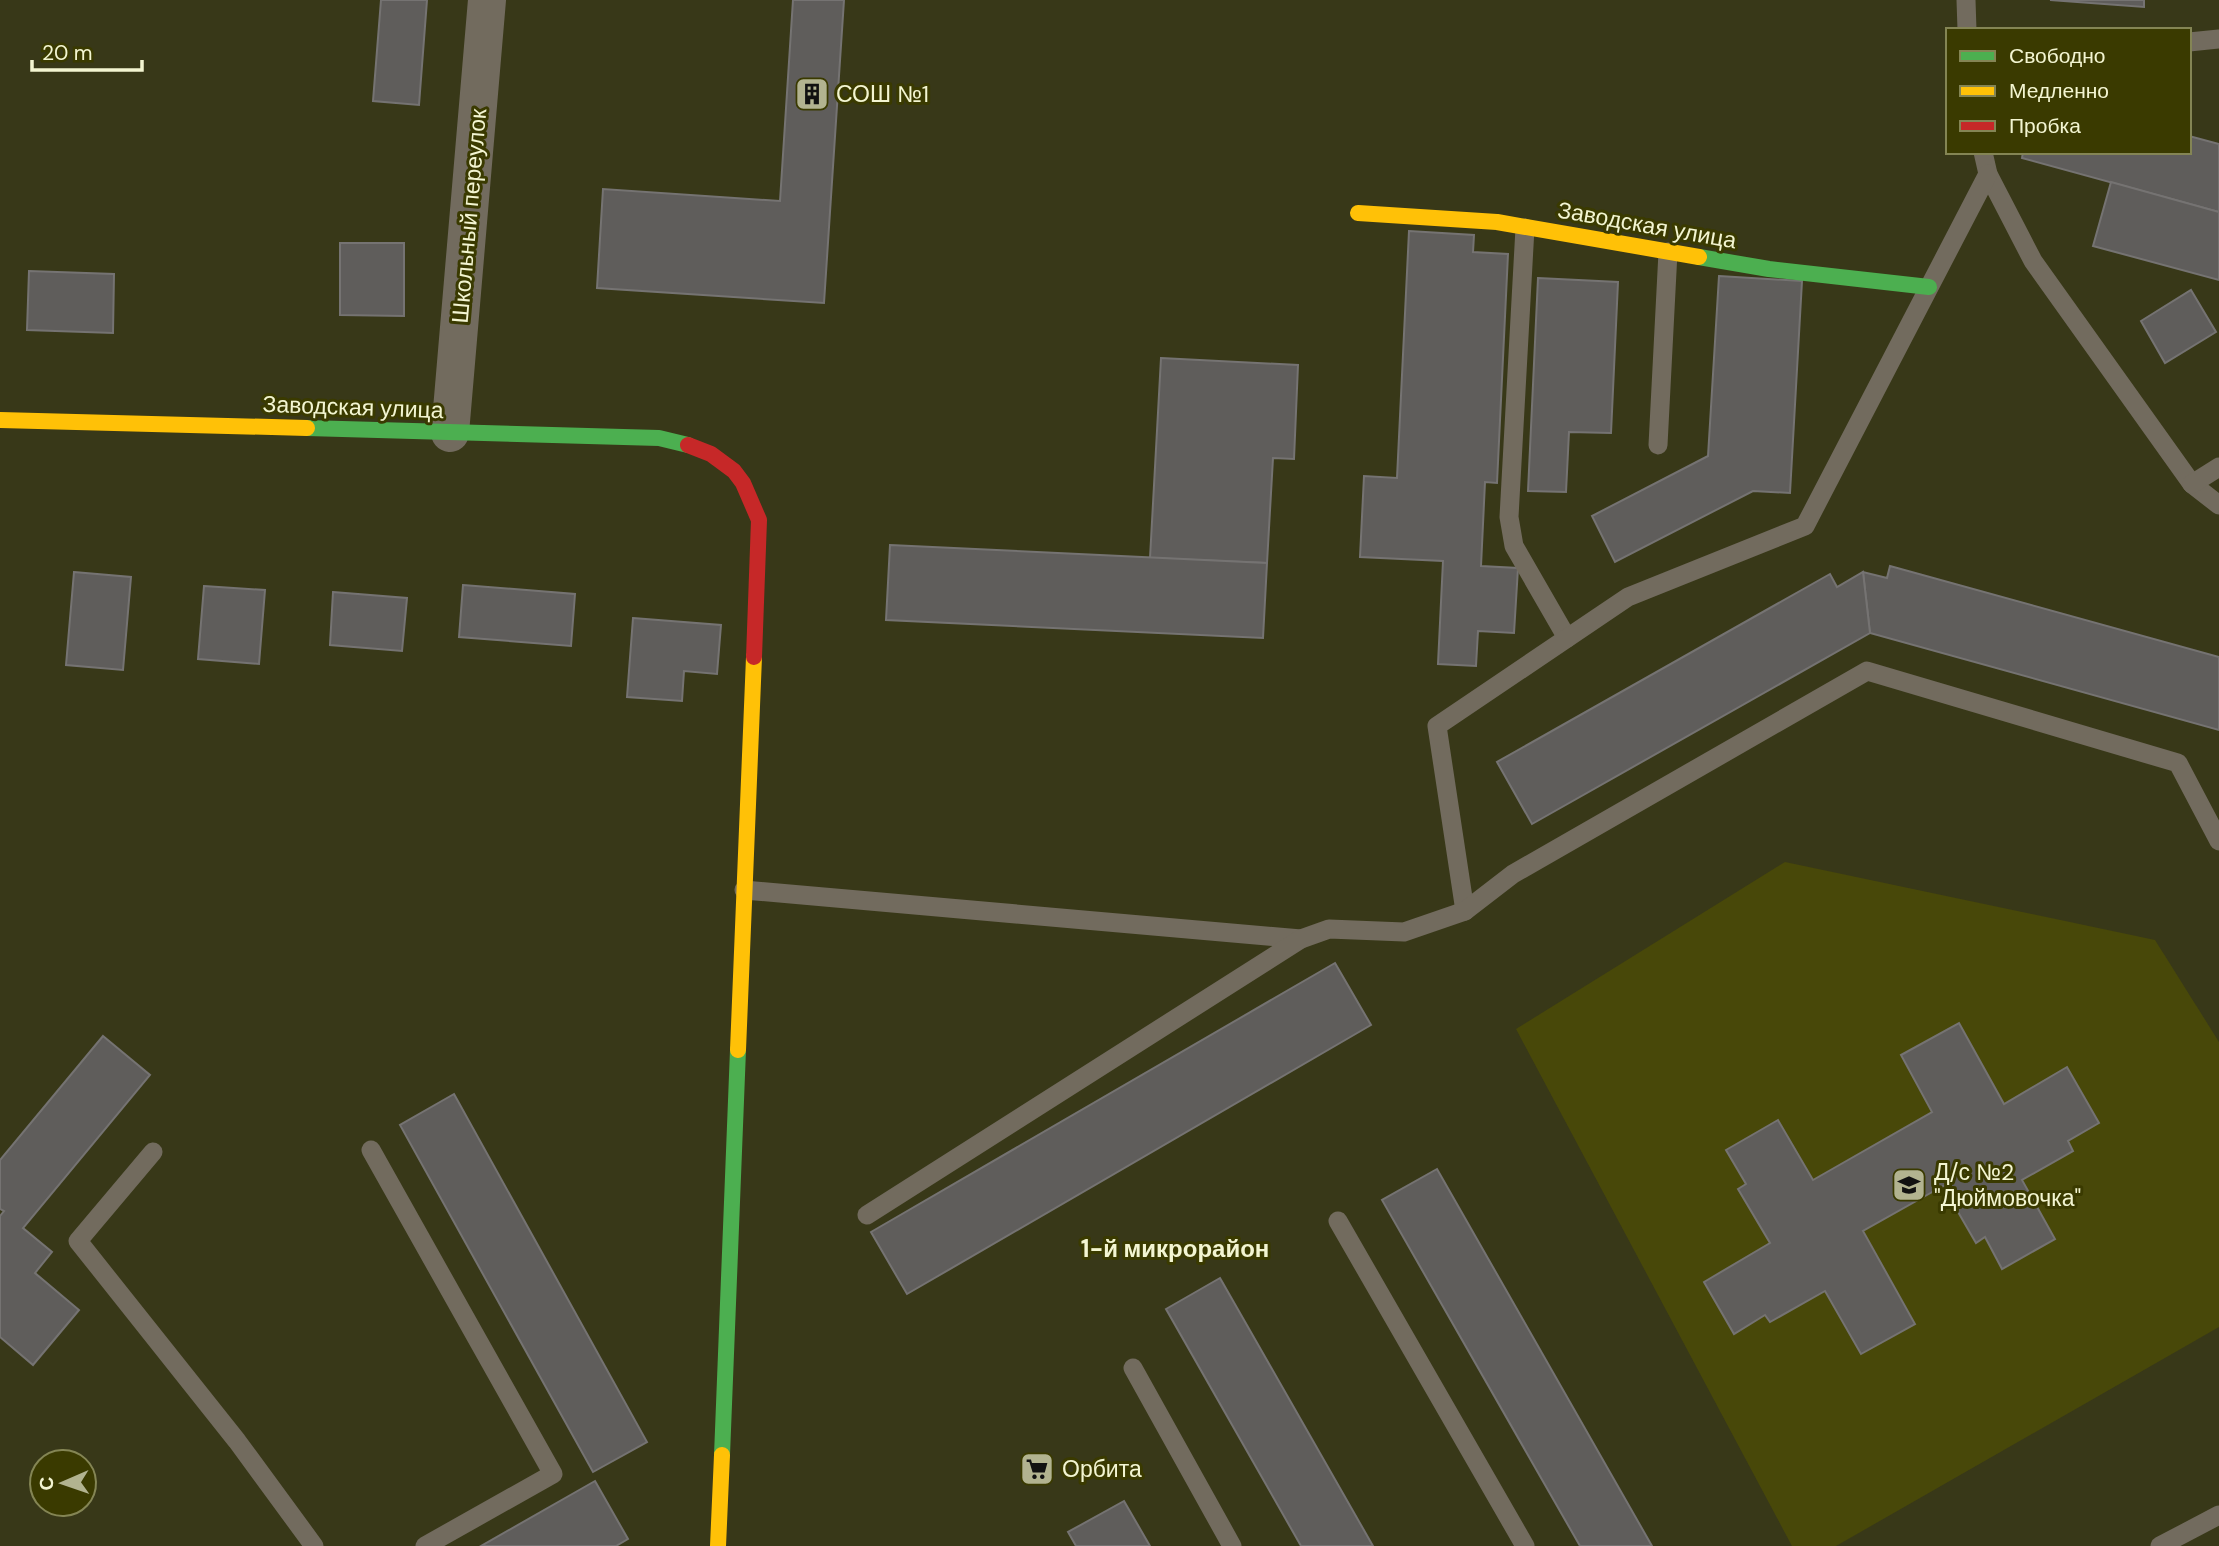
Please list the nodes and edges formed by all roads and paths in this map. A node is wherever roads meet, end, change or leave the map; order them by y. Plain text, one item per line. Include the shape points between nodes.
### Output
1 (487, 0) edge
2 (1966, 0) edge
3 (1967, 28) edge
4 (2219, 39) edge
5 (2191, 42) edge
6 (1983, 154) edge
7 (1988, 174) junction
8 (1358, 213) dead end
9 (1525, 228) junction
10 (1668, 252) junction
11 (1929, 287) junction
12 (0, 420) edge
13 (450, 433) junction
14 (1658, 444) dead end
15 (2219, 467) edge
16 (2192, 484) junction
17 (2219, 505) edge
18 (1567, 638) junction
19 (2219, 842) edge
20 (744, 890) junction
21 (1465, 911) junction
22 (1301, 939) junction
23 (371, 1150) dead end
24 (153, 1152) dead end
25 (866, 1215) dead end
26 (1338, 1221) dead end
27 (1133, 1368) dead end
28 (2219, 1515) edge
29 (314, 1546) edge
30 (425, 1546) edge
31 (718, 1546) edge
32 (1232, 1546) edge
33 (1525, 1546) edge
34 (2160, 1546) edge

1 - 13 street, Школьный переулок
2 - 3 lane
4 - 5 lane
6 - 7 lane
7 - 11 lane
7 - 16 lane via 2033,261
8 - 9 street, Заводская улица
9 - 10 street, Заводская улица
9 - 18 lane via 1509,517 1514,546
10 - 11 street, Заводская улица via 1769,270
10 - 14 lane
11 - 18 lane via 1805,526 1628,597
12 - 13 street, Заводская улица
13 - 20 street, Заводская улица via 659,438 703,447 729,465 750,492 759,520
15 - 16 lane
16 - 17 lane
18 - 21 lane via 1437,726
19 - 21 lane via 2178,763 1867,671 1513,874
20 - 22 lane
20 - 31 street
21 - 22 lane via 1404,932 1329,929
22 - 25 lane
23 - 30 lane via 553,1474
24 - 29 lane via 78,1241
26 - 33 lane
27 - 32 lane
28 - 34 lane

